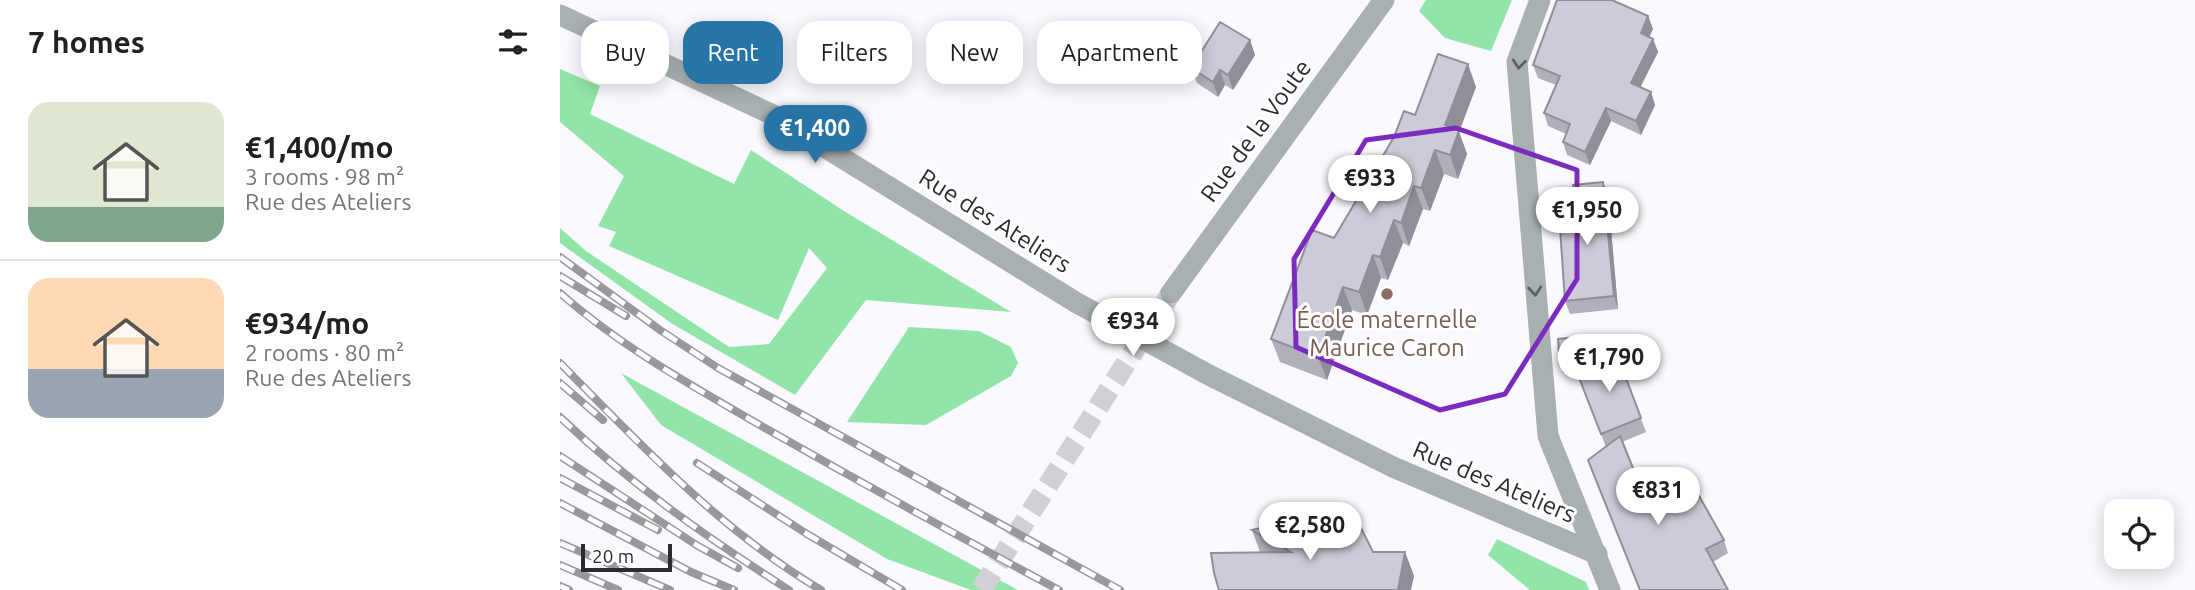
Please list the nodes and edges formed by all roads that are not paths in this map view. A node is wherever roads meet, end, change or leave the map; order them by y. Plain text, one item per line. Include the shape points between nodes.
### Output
1 (1384, 0) edge
2 (1540, 0) edge
3 (560, 15) edge
4 (1171, 293) tunnel mouth
5 (1597, 554) junction
6 (1610, 590) edge

1 - 4 street, Rue de la Voute
2 -> 5 street via 1517,62 1548,436
3 - 5 street, Rue des Ateliers via 771,114 1077,303 1209,375 1393,467
5 - 6 street

